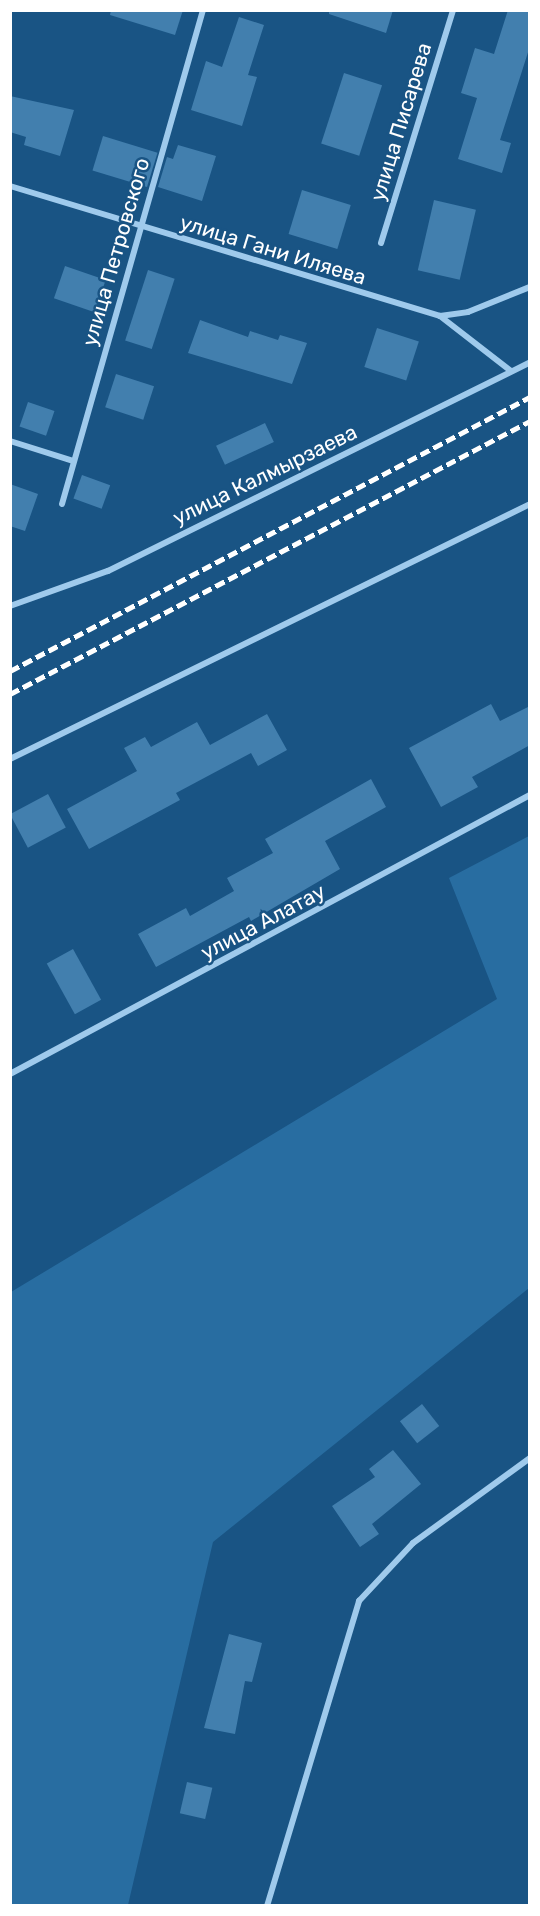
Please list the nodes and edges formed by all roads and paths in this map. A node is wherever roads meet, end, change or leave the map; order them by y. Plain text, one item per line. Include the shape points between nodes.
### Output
1 (203, 10) edge
2 (453, 10) edge
3 (10, 186) edge
4 (140, 227) junction
5 (381, 243) dead end
6 (530, 287) edge
7 (440, 316) junction
8 (530, 362) edge
9 (511, 371) junction
10 (10, 441) edge
11 (73, 460) junction
12 (62, 504) dead end
13 (530, 504) edge
14 (10, 606) edge
15 (10, 759) edge
16 (530, 795) edge
17 (10, 1074) edge
18 (530, 1458) edge
19 (267, 1905) edge

1 - 4 street, улица Петровского
2 - 5 street, улица Писарева
3 - 4 street, улица Гани Иляева
4 - 7 street, улица Гани Иляева
4 - 11 street, улица Петровского
6 - 7 street via 468,312
7 - 9 street, улица Гани Иляева
8 - 9 street, улица Калмырзаева
9 - 14 street, улица Калмырзаева via 108,571
10 - 11 street
11 - 12 street, улица Петровского
13 - 15 street
16 - 17 street, улица Алатау
18 - 19 street via 413,1543 359,1601

